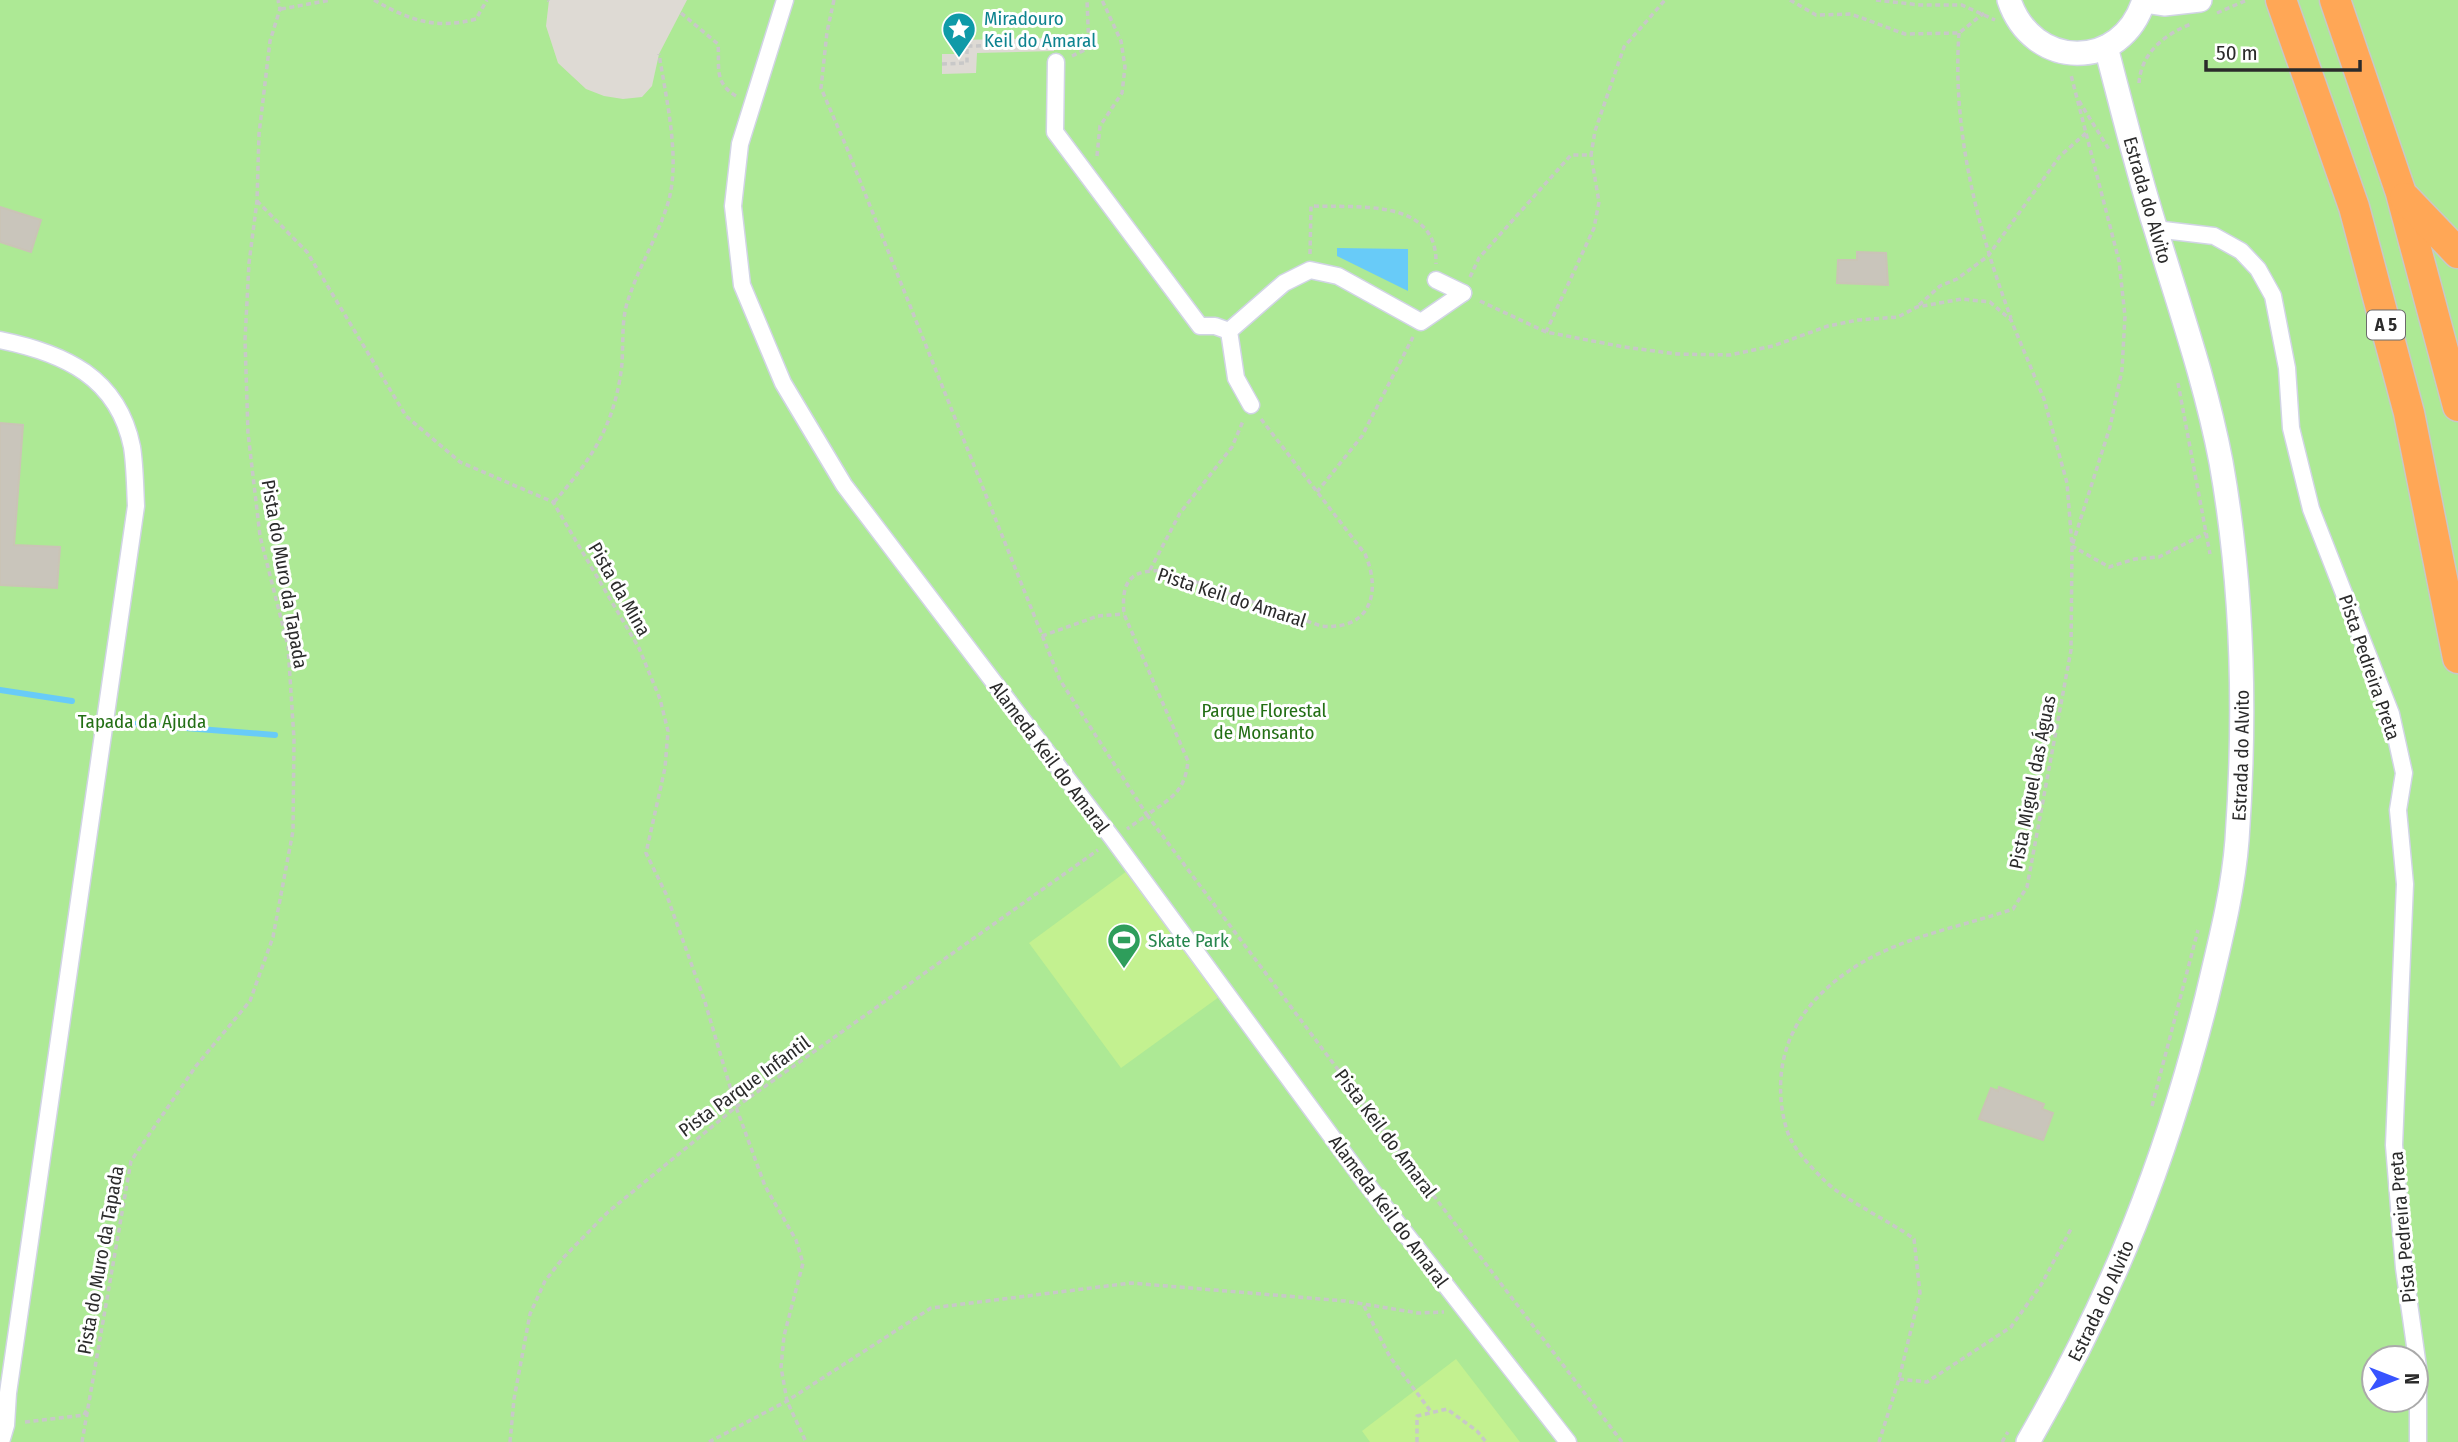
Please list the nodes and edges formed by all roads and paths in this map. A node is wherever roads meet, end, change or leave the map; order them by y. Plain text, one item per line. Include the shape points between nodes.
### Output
1 (278, 0) edge
2 (331, 0) edge
3 (374, 0) edge
4 (487, 0) edge
5 (785, 0) edge
6 (834, 0) edge
7 (1087, 0) edge
8 (1102, 0) edge
9 (1665, 0) edge
10 (1790, 0) edge
11 (1876, 0) edge
12 (2008, 0) edge
13 (2248, 0) edge
14 (2281, 0) edge
15 (2335, 0) edge
16 (2144, 1) edge
17 (280, 9) junction
18 (2206, 12) edge
19 (681, 13) dead end
20 (1984, 13) junction
21 (2003, 28) dead end
22 (1959, 33) junction
23 (1043, 45) dead end
24 (2106, 47) junction
25 (1089, 48) dead end
26 (659, 54) dead end
27 (1056, 62) dead end
28 (942, 64) dead end
29 (2139, 88) dead end
30 (751, 102) junction
31 (2086, 133) junction
32 (1591, 155) junction
33 (2113, 158) dead end
34 (1083, 171) junction
35 (2400, 193) junction
36 (257, 201) junction
37 (2155, 229) junction
38 (2458, 253) edge
39 (1988, 256) junction
40 (1310, 270) junction
41 (1436, 280) joint
42 (1463, 293) junction
43 (1917, 307) junction
44 (2011, 320) junction
45 (1421, 323) junction
46 (1230, 331) junction
47 (1546, 332) junction
48 (0, 340) edge
49 (2176, 371) dead end
50 (1251, 405) junction
51 (2458, 406) edge
52 (1317, 492) junction
53 (554, 502) junction
54 (2206, 533) junction
55 (2072, 546) junction
56 (2212, 566) dead end
57 (1150, 570) junction
58 (1124, 614) junction
59 (1042, 636) junction
60 (2458, 658) edge
61 (1147, 815) junction
62 (1113, 839) junction
63 (2200, 926) dead end
64 (2152, 1106) dead end
65 (736, 1107) junction
66 (2072, 1227) dead end
67 (1363, 1304) junction
68 (1464, 1311) junction
69 (1899, 1380) junction
70 (787, 1401) junction
71 (89, 1408) junction
72 (1432, 1413) junction
73 (2014, 1422) dead end
74 (6, 1424) junction
75 (1, 1442) edge
76 (82, 1442) edge
77 (510, 1442) edge
78 (709, 1442) edge
79 (806, 1442) edge
80 (1417, 1442) edge
81 (1486, 1442) edge
82 (1568, 1442) edge
83 (1622, 1442) edge
84 (1879, 1442) edge
85 (2001, 1442) edge
86 (2028, 1442) edge
87 (2418, 1442) edge

1 - 17 path, Pista do Muro da Tapada
2 - 17 path
3 - 4 path via 409,19 450,26 476,19
5 - 30 street, Alameda Keil do Amaral
6 - 59 path, Pista Keil do Amaral via 821,76 825,102
7 - 25 path
8 - 34 path via 1121,41 1125,67 1122,93 1100,126 1097,156
9 - 32 path via 1624,47
10 - 22 path via 1816,15 1850,14 1905,34
11 - 20 path via 1962,5
12 - 24 street via 2019,24 2052,49 2079,54
13 - 18 path
14 - 60 highway, A 5 via 2354,207 2409,413
15 - 35 highway, A 5
16 - 18 street
16 - 24 street via 2134,23
17 - 36 path, Pista do Muro da Tapada via 270,41
18 - 29 path via 2161,40 2149,55
19 - 30 path via 718,44 722,85
20 - 21 path
20 - 22 path
22 - 39 path via 1959,110
23 - 28 path via 967,46 967,63
24 - 37 street, Estrada do Alvito
26 - 53 path via 673,141 668,202 625,309 621,371 612,414 588,463
27 - 34 street via 1055,131
30 - 62 street, Alameda Keil do Amaral via 737,164 735,234 742,285 783,383 844,485
31 - 33 path, Pista Miguel das Águas via 2077,97
31 - 39 path via 2060,156
31 - 55 path, Pista Miguel das Águas via 2119,261 2125,316 2122,370 2110,427
32 - 42 path via 1571,155 1479,258
32 - 47 path via 1599,202 1594,228
34 - 46 street via 1200,326
35 - 38 highway
35 - 51 highway, A 5
36 - 53 path via 307,252 406,416 460,462
36 - 71 path, Pista do Muro da Tapada via 244,340 248,433 260,536 288,646 293,831 273,937 250,1001 196,1066 131,1161
37 - 86 street, Estrada do Alvito via 2216,436 2231,522 2240,659 2237,840 2215,962 2171,1132 2118,1269
37 - 87 street, Pista Pedreira Preta via 2214,236 2241,251 2259,269 2273,296 2287,369 2291,428 2311,509 2391,714 2404,774 2398,810 2405,884 2394,1145 2418,1367
39 - 43 path via 1940,286
39 - 44 path
40 - 41 path via 1311,206 1390,209 1412,218 1430,237
40 - 45 street via 1338,276
40 - 46 street via 1284,284
41 - 42 street
42 - 45 street
42 - 47 path
43 - 44 path via 1962,299 1990,302
43 - 47 path via 1898,317 1838,324 1730,355 1677,354
44 - 55 path via 2044,399 2067,483
45 - 52 path via 1362,436
46 - 50 street via 1236,378
48 - 74 street via 30,346 86,370 117,405 131,447 136,506
49 - 54 path
50 - 52 path, Pista Keil do Amaral
50 - 57 path via 1232,447 1180,513
52 - 57 path, Pista Keil do Amaral via 1365,554 1372,571 1374,590 1368,607 1348,624 1321,626 1165,571
53 - 65 path, Pista da Mina via 639,648 660,699 667,731 666,768 646,853 705,1002
54 - 55 path via 2160,557 2109,568
54 - 56 path
55 - 69 path, Pista Miguel das Águas via 2071,650 2027,887 2013,909 1922,936 1872,957 1838,980 1795,1023 1779,1073 1782,1111 1791,1140 1802,1156 1828,1184 1914,1239 1920,1293
57 - 58 path, Pista Keil do Amaral via 1131,577 1122,599
58 - 59 path via 1098,616
58 - 61 path via 1188,761 1186,779 1176,794
59 - 61 path, Pista Keil do Amaral via 1060,680
61 - 62 path, Pista Parque Infantil
61 - 83 path, Pista Keil do Amaral via 1376,1125
62 - 65 path, Pista Parque Infantil
62 - 68 street, Alameda Keil do Amaral
63 - 64 path
65 - 70 path, Pista da Mina via 765,1186 796,1240 803,1263 784,1336 781,1367
65 - 77 path, Pista Parque Infantil via 608,1212 545,1280 530,1314
66 - 69 path via 2041,1285 2011,1326 1927,1382
67 - 68 path via 1418,1313
67 - 70 path via 1131,1283 931,1308
67 - 72 path via 1390,1357
68 - 82 street, Alameda Keil do Amaral
69 - 84 path, Pista Miguel das Águas
70 - 78 path
70 - 79 path, Pista da Mina
71 - 74 path via 84,1415
71 - 76 path, Pista do Muro da Tapada
72 - 80 path via 1417,1416
72 - 81 path via 1447,1409
73 - 85 path
74 - 75 street

